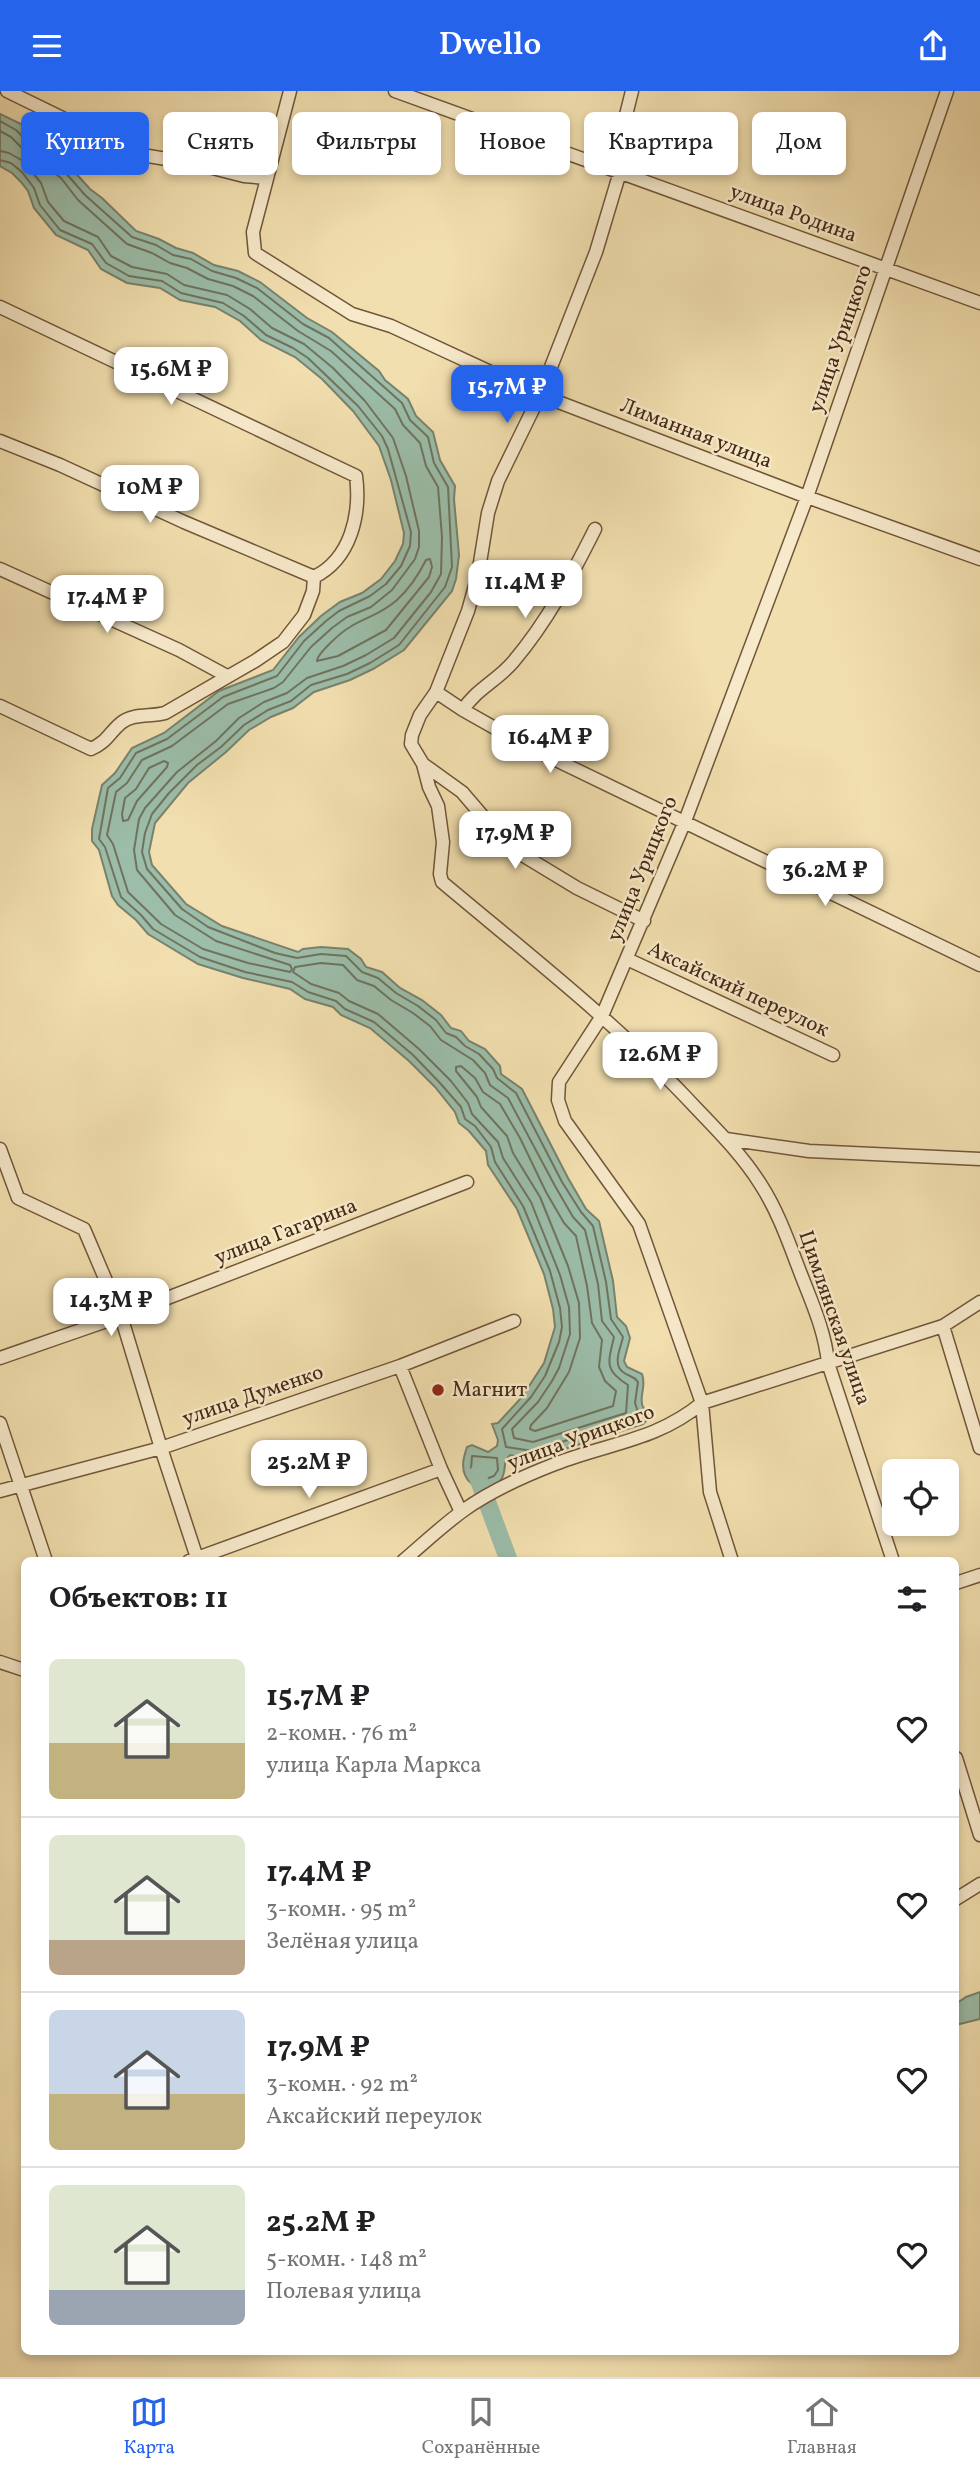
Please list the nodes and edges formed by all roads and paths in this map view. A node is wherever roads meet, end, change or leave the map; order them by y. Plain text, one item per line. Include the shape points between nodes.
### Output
1 (7, 91) edge
2 (290, 91) edge
3 (395, 91) edge
4 (632, 91) edge
5 (947, 91) edge
6 (627, 112) edge
7 (584, 159) edge
8 (619, 175) edge
9 (628, 175) edge
10 (267, 178) junction
11 (886, 268) junction
12 (980, 303) edge
13 (0, 307) edge
14 (540, 395) junction
15 (0, 441) edge
16 (807, 497) junction
17 (595, 529) dead end
18 (980, 559) edge
19 (0, 569) edge
20 (314, 577) junction
21 (227, 676) junction
22 (436, 692) junction
23 (0, 706) edge
24 (463, 710) junction
25 (423, 764) junction
26 (685, 821) junction
27 (644, 921) junction
28 (627, 959) junction
29 (980, 965) edge
30 (602, 1016) junction
31 (833, 1055) dead end
32 (726, 1139) junction
33 (0, 1149) edge
34 (980, 1159) edge
35 (467, 1182) dead end
36 (980, 1302) edge
37 (121, 1316) junction
38 (514, 1321) dead end
39 (943, 1326) junction
40 (0, 1358) edge
41 (828, 1363) junction
42 (400, 1366) junction
43 (702, 1403) junction
44 (0, 1423) edge
45 (161, 1448) junction
46 (980, 1448) edge
47 (441, 1469) junction
48 (22, 1485) junction
49 (0, 1491) edge
50 (461, 1512) junction
51 (45, 1557) edge
52 (192, 1557) edge
53 (201, 1557) edge
54 (408, 1557) edge
55 (731, 1557) edge
56 (892, 1557) edge
57 (980, 1575) edge
58 (959, 1582) edge
59 (0, 1663) edge
60 (21, 1667) edge
61 (959, 1768) edge
62 (980, 1835) edge
63 (980, 1884) edge
64 (959, 1897) edge

1 - 10 street via 136,154
2 - 10 street
3 - 7 street, улица Родина
4 - 6 street, Цимлянская улица
5 - 11 street, улица Урицкого
8 - 14 street, Цимлянская улица via 596,252
9 - 11 street, улица Родина
10 - 14 street, Лиманная улица via 253,232 255,253 352,314 391,326
11 - 12 street, улица Родина
11 - 16 street, улица Урицкого
13 - 20 street via 356,476 357,506 345,549 326,571
14 - 16 street, Лиманная улица
14 - 22 street, Цимлянская улица via 498,481 468,611
15 - 20 street
16 - 18 street, Лиманная улица
16 - 26 street, улица Урицкого
17 - 24 street via 537,632 511,665
19 - 21 street
20 - 21 street via 309,603 283,642
21 - 23 street via 165,713 135,716 121,723 104,743 92,749
22 - 24 street
22 - 25 street, Цимлянская улица via 412,735 411,744
24 - 26 street via 525,745
25 - 27 street, Аксайский переулок via 462,792 516,851
25 - 30 street, Цимлянская улица via 438,806 442,882
26 - 27 street, улица Урицкого
26 - 29 street
27 - 28 street, улица Урицкого
28 - 30 street, улица Урицкого
28 - 31 street, Аксайский переулок
30 - 32 street, Цимлянская улица via 663,1071
30 - 43 street, улица Урицкого via 559,1082 559,1108 639,1224
32 - 34 street via 809,1151
32 - 41 street, Цимлянская улица via 779,1218 818,1317
33 - 37 street via 19,1198 84,1229
35 - 37 street, улица Гагарина
36 - 39 street
37 - 40 street, улица Гагарина
37 - 45 street
38 - 42 street, улица Думенко
39 - 41 street
39 - 46 street
41 - 43 street
41 - 56 street, Цимлянская улица
42 - 45 street, улица Думенко
42 - 47 street
43 - 50 street, улица Урицкого via 655,1433 556,1463 499,1488
43 - 55 street via 710,1492
44 - 48 street
45 - 48 street, улица Думенко
45 - 52 street
47 - 50 street
47 - 53 street
48 - 49 street, улица Думенко
48 - 51 street
50 - 54 street, улица Урицкого
57 - 58 street
59 - 60 street
61 - 62 street
63 - 64 street

